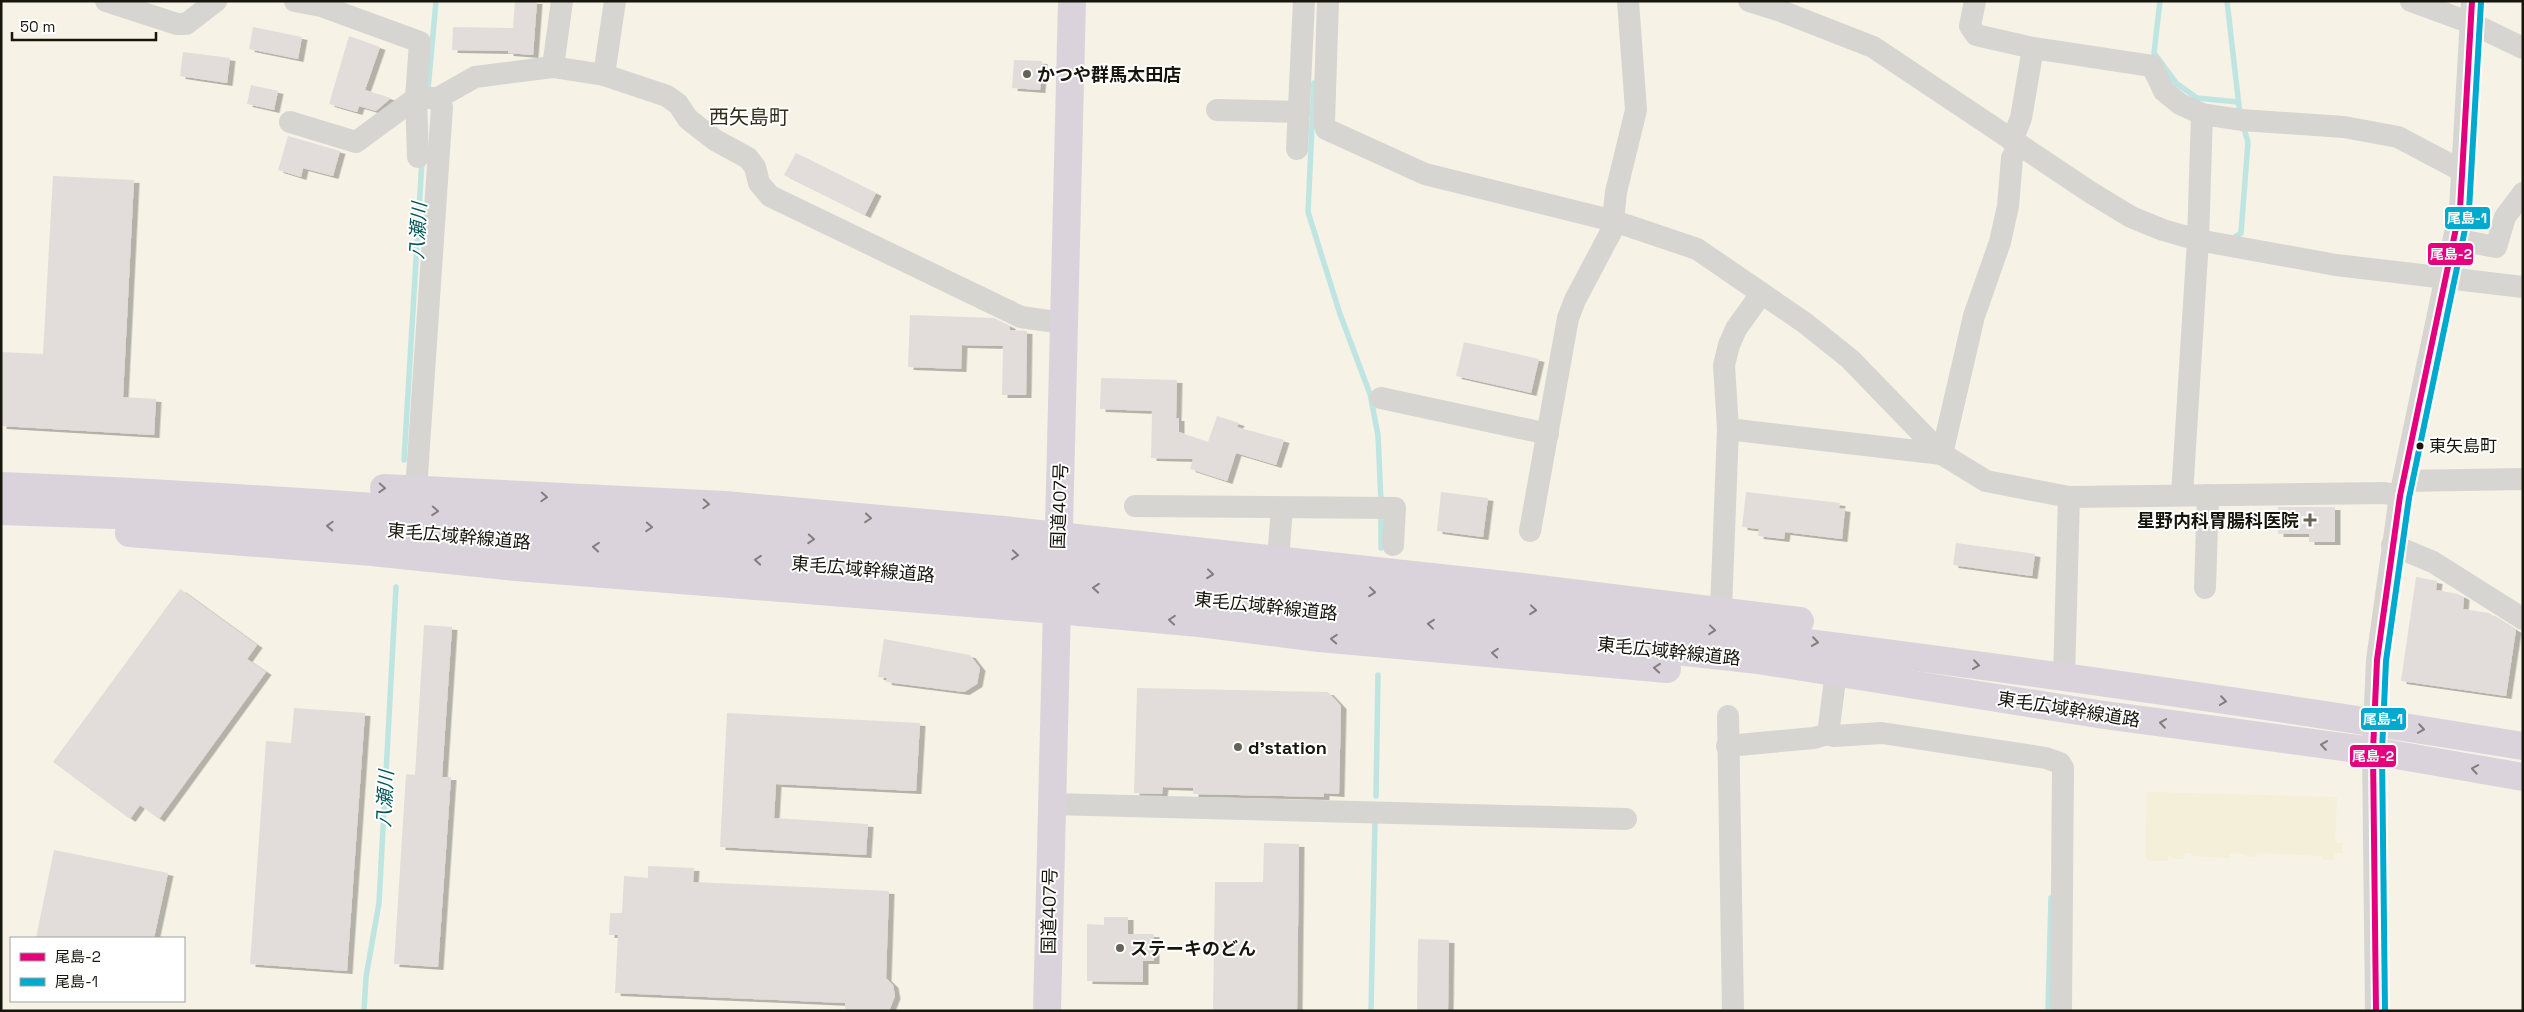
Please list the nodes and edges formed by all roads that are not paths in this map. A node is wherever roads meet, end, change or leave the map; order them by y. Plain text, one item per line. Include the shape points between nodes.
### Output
1 (106, 1) edge
2 (216, 1) edge
3 (295, 1) edge
4 (562, 1) edge
5 (615, 1) edge
6 (1072, 1) edge
7 (1304, 1) edge
8 (1328, 1) edge
9 (1628, 1) edge
10 (1749, 1) edge
11 (1975, 1) edge
12 (2411, 1) edge
13 (2472, 12) edge
14 (2032, 48) junction
15 (2523, 48) edge
16 (553, 67) junction
17 (604, 75) junction
18 (425, 97) junction
19 (1217, 110) dead end
20 (1298, 112) junction
21 (2202, 114) junction
22 (290, 122) dead end
23 (2016, 143) junction
24 (1297, 149) dead end
25 (418, 157) dead end
26 (2464, 172) junction
27 (2523, 193) edge
28 (1614, 221) junction
29 (2454, 239) junction
30 (2198, 240) junction
31 (2445, 278) junction
32 (2523, 287) edge
33 (1761, 294) junction
34 (1063, 323) junction
35 (1381, 398) dead end
36 (1728, 428) junction
37 (1548, 434) junction
38 (1942, 454) junction
39 (2523, 479) edge
40 (1, 486) edge
41 (2402, 488) junction
42 (416, 490) junction
43 (2208, 495) junction
44 (2182, 496) junction
45 (2069, 497) junction
46 (1135, 506) dead end
47 (1282, 508) junction
48 (1, 511) edge
49 (1, 517) edge
50 (1530, 530) dead end
51 (1058, 536) junction
52 (1394, 545) dead end
53 (2392, 545) junction
54 (1278, 559) junction
55 (965, 564) junction
56 (1145, 579) junction
57 (2205, 588) dead end
58 (1056, 610) junction
59 (1721, 610) junction
60 (2523, 619) edge
61 (1942, 660) junction
62 (2064, 678) junction
63 (1835, 680) junction
64 (1728, 716) dead end
65 (2373, 722) junction
66 (1828, 734) junction
67 (1727, 746) junction
68 (2523, 746) edge
69 (2373, 751) junction
70 (2523, 777) edge
71 (1051, 804) junction
72 (1626, 820) dead end
73 (1047, 1011) edge
74 (1733, 1011) edge
75 (2061, 1011) edge
76 (2376, 1011) edge

1 - 2 street via 177,24 186,24
3 - 18 street via 321,6 420,42
4 - 16 street
5 - 17 street
6 - 34 highway, 国道407号
7 - 20 street
8 - 28 street via 1326,129 1426,174
9 - 28 street via 1636,110 1616,192
10 - 23 street via 1781,10 1873,47
11 - 14 street via 1970,26 1976,35
12 - 13 street
13 - 15 street
13 - 26 street
14 - 21 street via 2152,66 2164,91 2180,104
14 - 23 street
16 - 17 street
16 - 18 street via 474,77
17 - 34 street via 667,96 678,104 688,119 715,140 748,158 755,167 759,183 770,196 1021,317
18 - 22 street via 356,142
18 - 25 street
18 - 42 street via 442,107
19 - 20 street
20 - 24 street
21 - 26 street via 2344,127 2398,137
21 - 30 street
23 - 30 street via 2131,217
23 - 38 street via 2000,242 1974,316
26 - 29 street
27 - 29 street via 2505,217 2496,247
28 - 33 street via 1697,249
28 - 37 street via 1568,318
29 - 31 street
30 - 31 street via 2336,265
30 - 44 street
31 - 32 street
31 - 41 street
33 - 36 street via 1729,345 1724,366
33 - 38 street via 1805,323 1850,359
34 - 51 highway, 国道407号
35 - 37 street
36 - 38 street
36 - 59 street
37 - 50 street
38 - 45 street via 1986,481
39 - 41 street
40 -> 42 highway via 132,475
40 -> 55 highway, 東毛広域幹線道路 via 226,496
41 - 43 street via 2385,493
41 - 53 street
42 -> 51 highway via 725,505
43 - 44 street
43 - 57 street
44 - 45 street
45 - 62 street
46 - 47 street
47 - 52 street via 1395,508
47 - 54 street
55 -> 48 highway, 東毛広域幹線道路 via 173,517
49 - 58 highway via 125,533 372,552 516,568
51 - 54 highway
51 - 58 highway, 国道407号
53 - 60 street via 2433,562
53 - 65 street via 2378,651
54 - 59 highway
55 - 56 highway, 東毛広域幹線道路
56 -> 61 highway, 東毛広域幹線道路 via 1766,636
63 -> 56 highway, 東毛広域幹線道路 via 1758,660
63 -> 58 highway via 1764,678 1319,638
58 - 71 highway, 国道407号
59 - 61 highway via 1894,635
61 -> 62 highway, 東毛広域幹線道路
62 -> 65 highway, 東毛広域幹線道路
63 - 66 street
69 -> 63 highway, 東毛広域幹線道路 via 2000,698 1946,706
64 - 67 street
65 -> 68 highway, 東毛広域幹線道路
65 - 69 street
66 - 67 street
66 - 75 street via 1882,733 2046,758 2060,763 2063,768
67 - 74 street
70 -> 69 highway, 東毛広域幹線道路
69 - 76 street
71 - 72 street
71 - 73 highway, 国道407号

